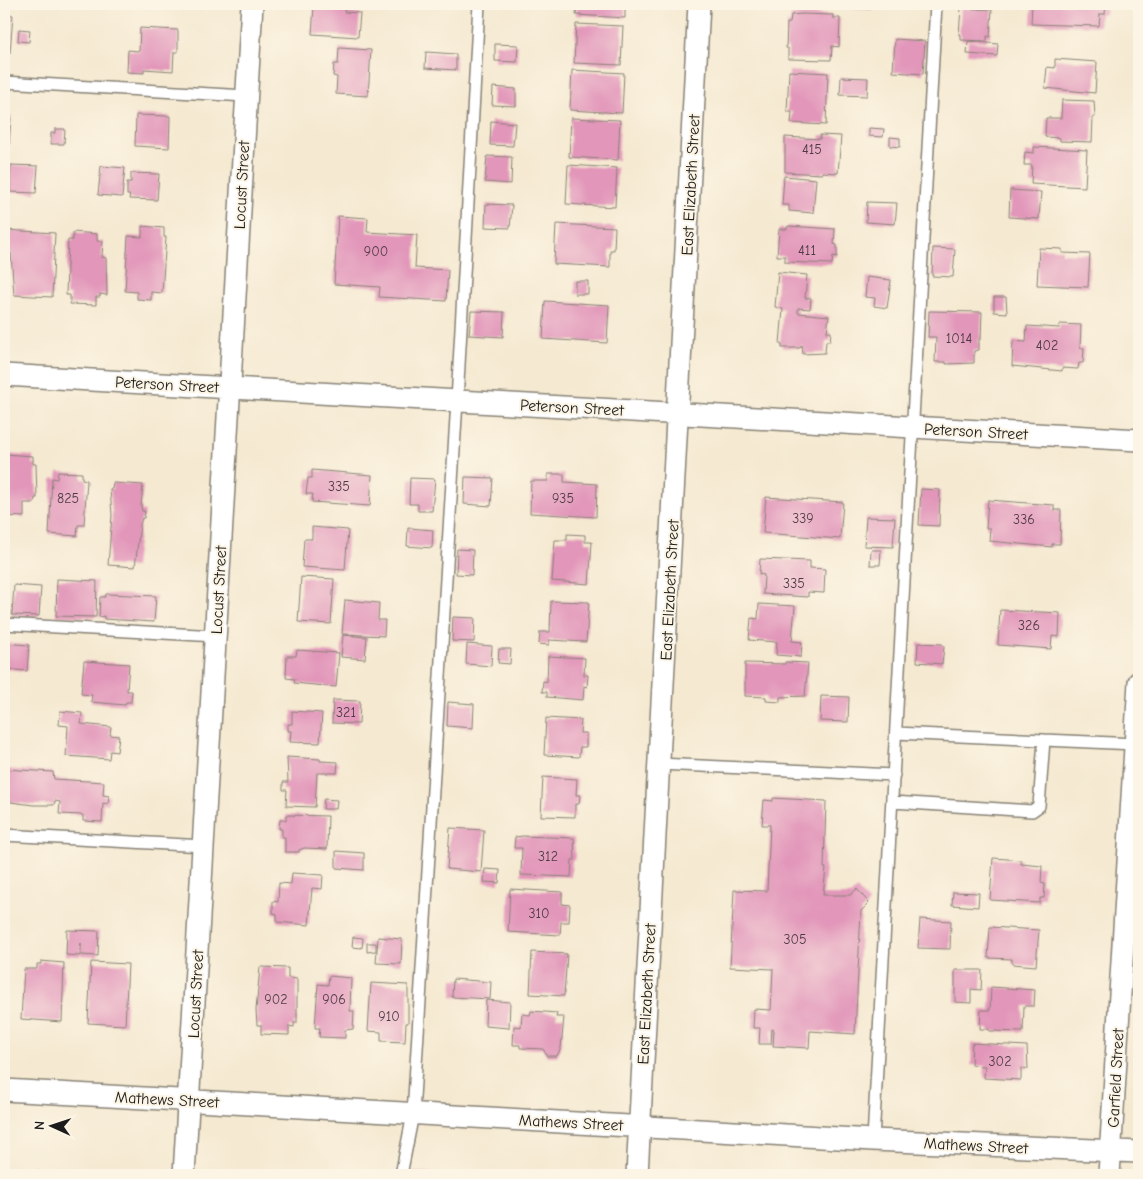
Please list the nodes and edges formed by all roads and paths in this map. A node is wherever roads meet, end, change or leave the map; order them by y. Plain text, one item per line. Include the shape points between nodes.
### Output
1 (252, 4) edge
2 (479, 4) edge
3 (700, 4) edge
4 (936, 4) edge
5 (4, 82) edge
6 (246, 96) junction
7 (4, 375) edge
8 (230, 388) junction
9 (457, 401) junction
10 (678, 414) junction
11 (914, 427) junction
12 (1139, 440) edge
13 (4, 624) edge
14 (216, 636) junction
15 (1139, 682) edge
16 (896, 733) junction
17 (1044, 740) junction
18 (1136, 744) junction
19 (659, 764) junction
20 (894, 774) junction
21 (893, 802) junction
22 (4, 835) edge
23 (204, 846) junction
24 (4, 1090) edge
25 (189, 1100) junction
26 (413, 1114) junction
27 (639, 1126) junction
28 (873, 1140) junction
29 (1111, 1151) junction
30 (1139, 1152) edge
31 (184, 1175) edge
32 (401, 1175) edge
33 (637, 1175) edge
34 (1109, 1175) edge

1 - 6 street, Locust Street
2 - 9 lane
3 - 10 street, East Elizabeth Street
4 - 11 lane
5 - 6 lane
6 - 8 street, Locust Street
7 - 8 street, Peterson Street
8 - 9 street, Peterson Street
8 - 14 street, Locust Street
9 - 10 street, Peterson Street
9 - 26 lane
10 - 11 street, Peterson Street
10 - 19 street, East Elizabeth Street
11 - 12 street, Peterson Street
11 - 16 lane
13 - 14 lane
14 - 23 street, Locust Street
15 - 18 street, Garfield Street
16 - 17 lane
16 - 20 lane
17 - 18 lane
17 - 21 lane via 1040,806 1032,811
18 - 29 street, Garfield Street
19 - 20 lane
19 - 27 street, East Elizabeth Street
20 - 21 lane
21 - 28 lane
22 - 23 lane
23 - 25 street, Locust Street
24 - 25 street, Mathews Street
25 - 26 street, Mathews Street
25 - 31 street, Locust Street
26 - 27 street, Mathews Street
26 - 32 lane
27 - 28 street, Mathews Street
27 - 33 street, East Elizabeth Street
28 - 29 street, Mathews Street
29 - 30 street, Mathews Street
29 - 34 street, Garfield Street

